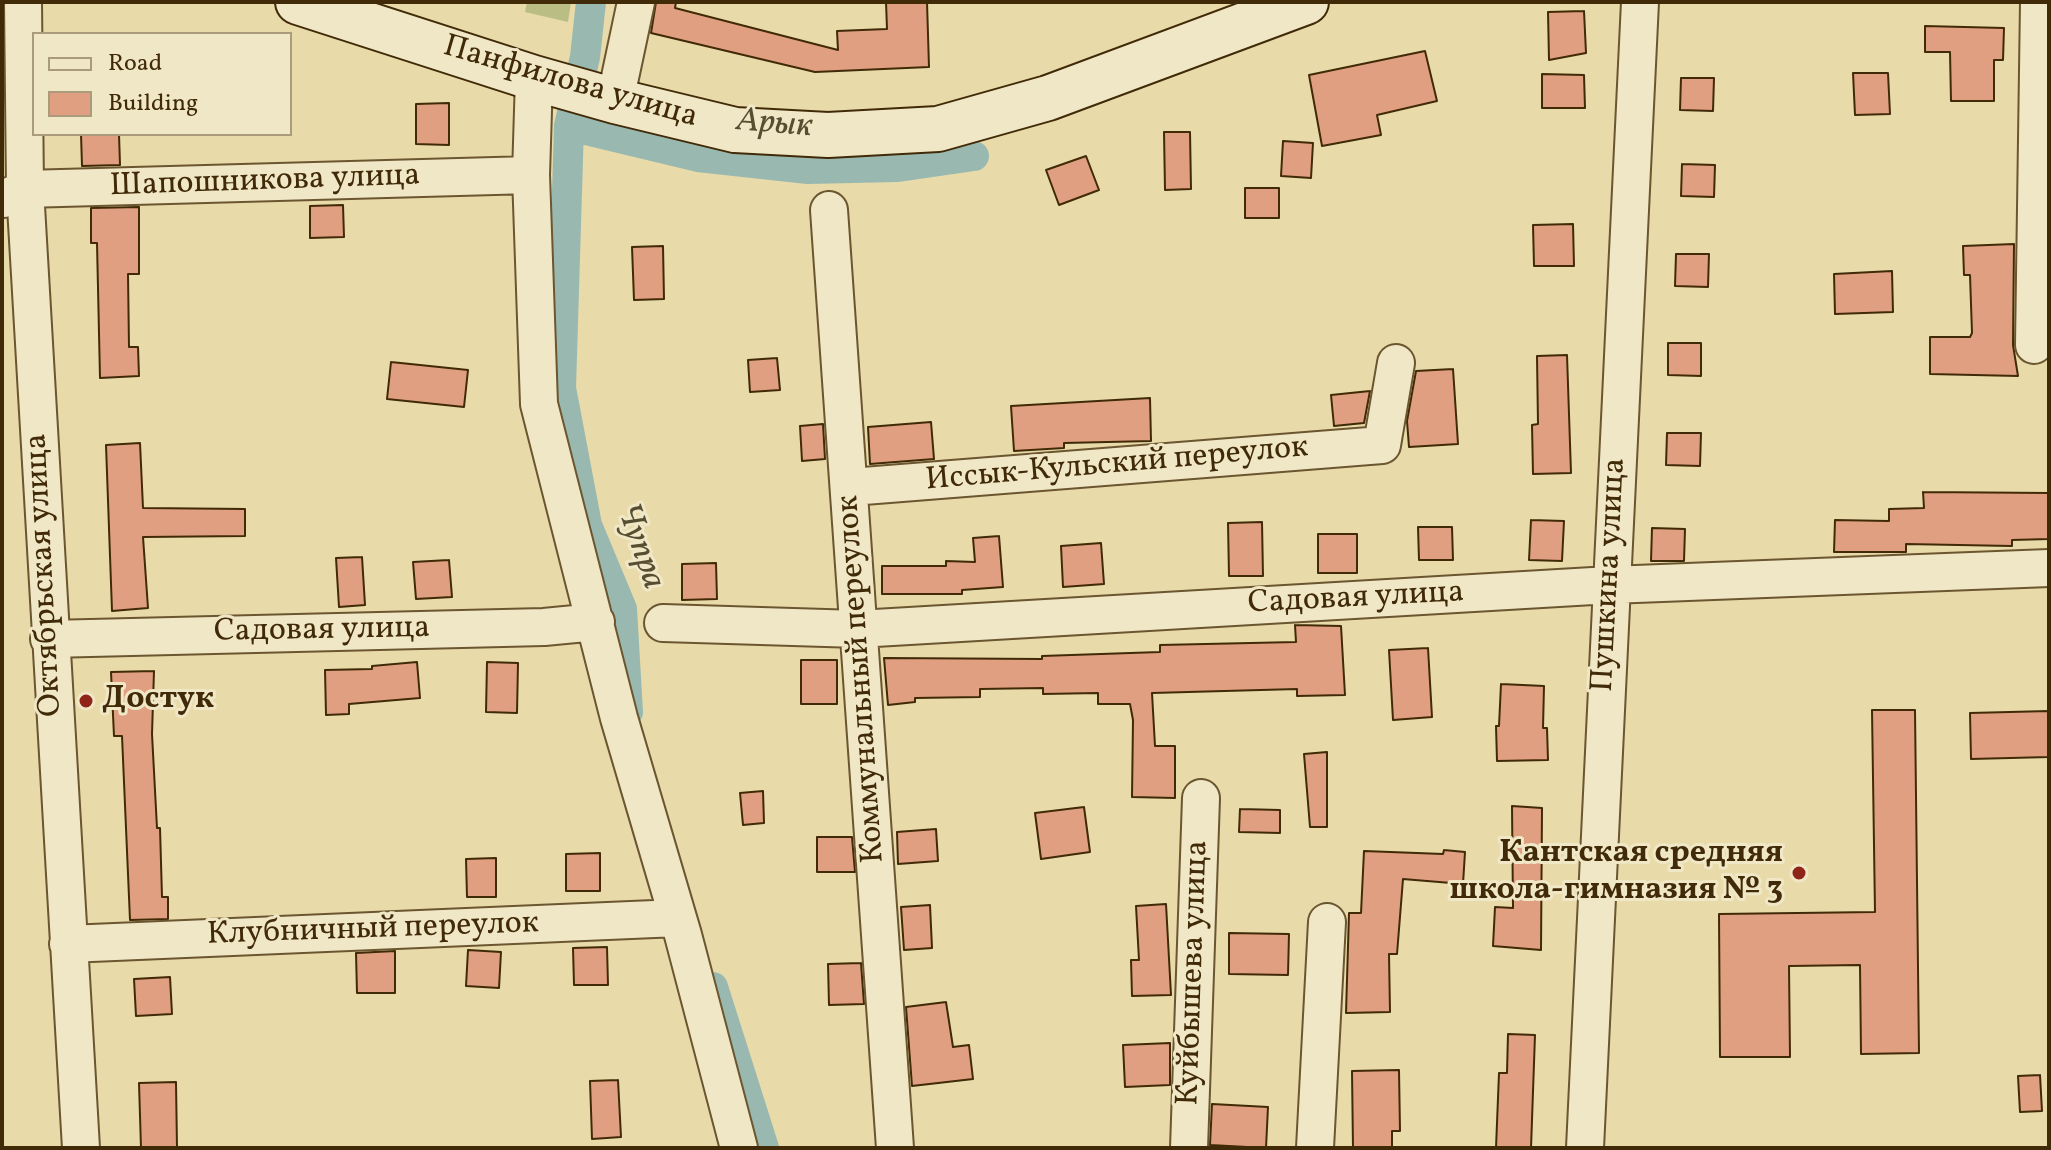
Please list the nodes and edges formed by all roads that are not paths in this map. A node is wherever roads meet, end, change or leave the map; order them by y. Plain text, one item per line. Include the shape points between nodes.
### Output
1 (23, 2) edge
2 (298, 2) edge
3 (636, 2) edge
4 (1306, 2) edge
5 (1640, 2) edge
6 (2039, 2) edge
7 (534, 78) junction
8 (615, 101) junction
9 (531, 175) junction
10 (14, 195) edge
11 (829, 210) dead end
12 (2034, 345) dead end
13 (1396, 363) dead end
14 (851, 487) junction
15 (2049, 568) edge
16 (1610, 585) junction
17 (596, 622) junction
18 (663, 623) dead end
19 (858, 629) junction
20 (49, 639) junction
21 (1201, 798) dead end
22 (678, 918) junction
23 (1327, 922) dead end
24 (68, 944) junction
25 (81, 1148) edge
26 (739, 1148) edge
27 (895, 1148) edge
28 (1189, 1148) edge
29 (1315, 1148) edge
30 (1585, 1148) edge

1 - 10 street, Октябрьская улица
2 - 7 street, Панфилова улица
3 - 8 street
4 - 8 street, Панфилова улица via 1048,98 938,129 828,135 735,130
5 - 16 street, Пушкина улица
6 - 12 street
7 - 8 street, Панфилова улица
7 - 9 street
9 - 10 street, Шапошникова улица
9 - 17 street via 539,404
10 - 20 street, Октябрьская улица
11 - 14 street, Коммунальный переулок
13 - 14 street, Иссык-Кульский переулок via 1382,445
14 - 19 street, Коммунальный переулок
15 - 16 street, Садовая улица
16 - 19 street, Садовая улица
16 - 30 street, Пушкина улица
17 - 20 street, Садовая улица
17 - 22 street
18 - 19 street, Садовая улица
19 - 27 street, Коммунальный переулок
20 - 24 street, Октябрьская улица
21 - 28 street, Куйбышева улица
22 - 24 street, Клубничный переулок
22 - 26 street
23 - 29 street
24 - 25 street, Октябрьская улица

